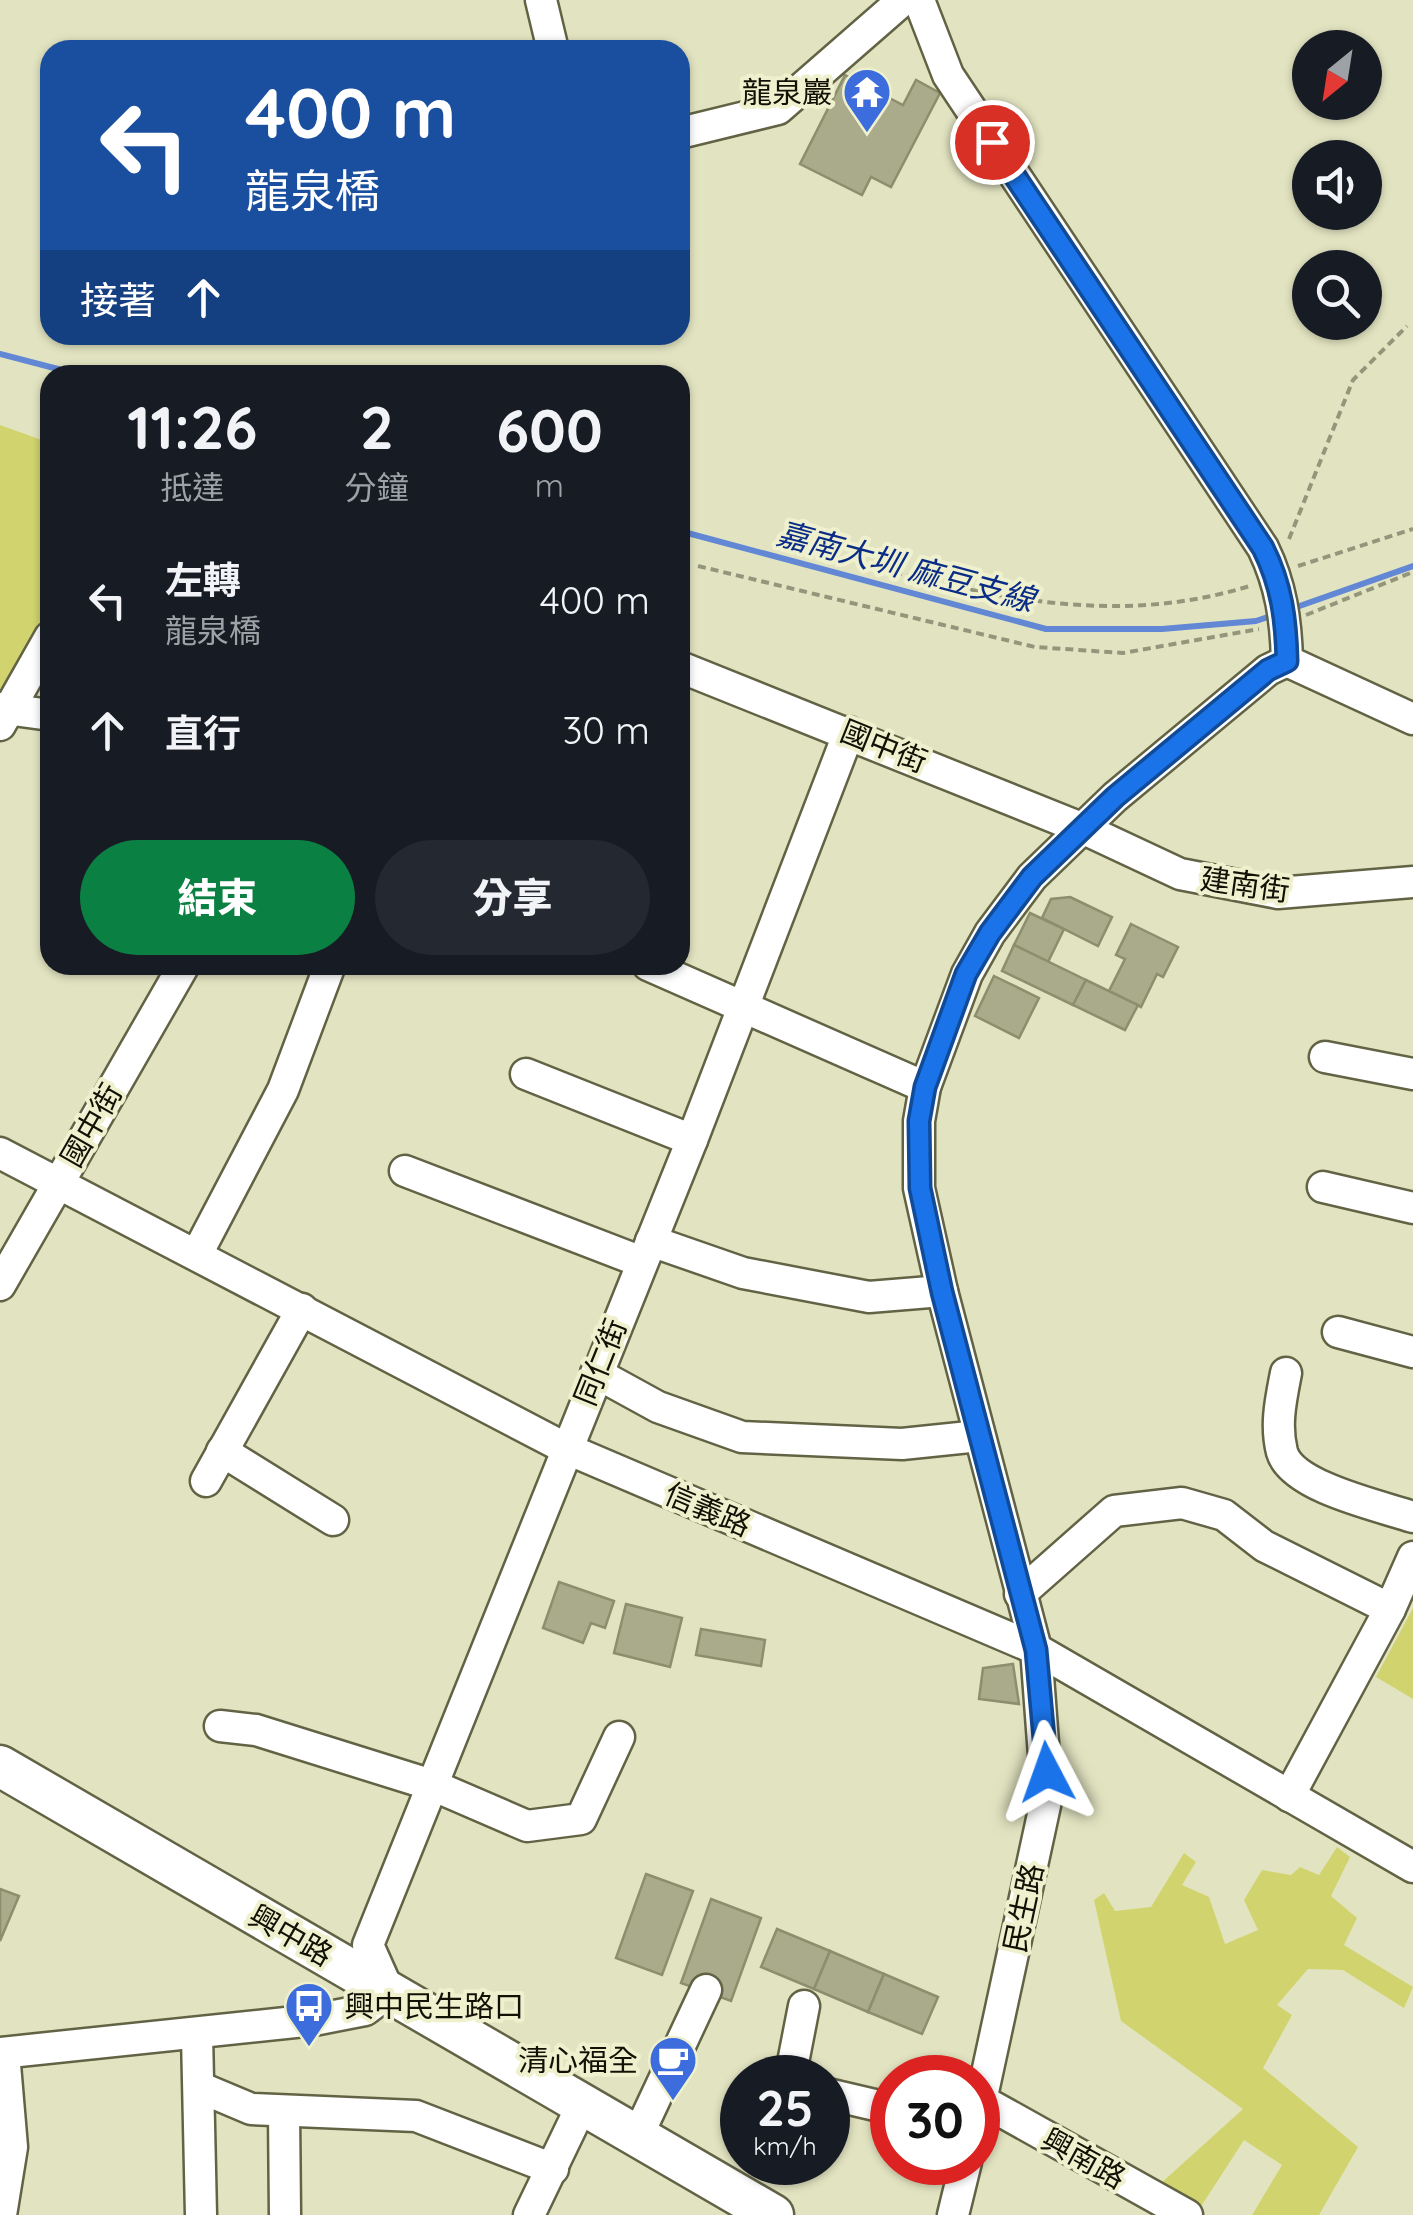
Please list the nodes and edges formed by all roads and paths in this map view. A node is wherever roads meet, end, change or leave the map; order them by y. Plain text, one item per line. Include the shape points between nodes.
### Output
1 (541, 0) edge
2 (903, 0) edge
3 (919, 0) edge
4 (550, 40) edge
5 (690, 131) edge
6 (1407, 326) dead end
7 (1413, 530) edge
8 (806, 550) dead end
9 (698, 566) dead end
10 (1413, 572) edge
11 (1278, 577) junction
12 (1286, 621) junction
13 (40, 653) edge
14 (1287, 661) junction
15 (690, 671) edge
16 (3, 714) edge
17 (40, 715) edge
18 (1413, 719) edge
19 (849, 732) junction
20 (1086, 830) junction
21 (1413, 882) edge
22 (178, 975) edge
23 (326, 975) edge
24 (671, 975) edge
25 (743, 1006) junction
26 (1325, 1057) dead end
27 (526, 1074) dead end
28 (1413, 1074) edge
29 (925, 1087) junction
30 (692, 1140) junction
31 (0, 1153) edge
32 (405, 1171) dead end
33 (57, 1184) junction
34 (1323, 1187) dead end
35 (1413, 1208) edge
36 (646, 1252) junction
37 (197, 1254) junction
38 (0, 1285) edge
39 (942, 1292) junction
40 (302, 1309) junction
41 (1338, 1332) dead end
42 (1413, 1352) edge
43 (1286, 1372) dead end
44 (596, 1373) junction
45 (979, 1436) junction
46 (565, 1448) junction
47 (222, 1451) junction
48 (206, 1481) dead end
49 (1413, 1517) edge
50 (333, 1520) dead end
51 (1413, 1557) edge
52 (1020, 1594) junction
53 (1390, 1610) junction
54 (1036, 1650) junction
55 (220, 1726) dead end
56 (619, 1737) dead end
57 (0, 1766) edge
58 (432, 1785) junction
59 (1289, 1796) junction
60 (1413, 1867) edge
61 (706, 1990) dead end
62 (388, 1992) junction
63 (804, 2006) dead end
64 (197, 2035) junction
65 (2, 2053) edge
66 (794, 2055) edge
67 (991, 2055) edge
68 (200, 2087) junction
69 (583, 2102) junction
70 (284, 2113) junction
71 (1000, 2119) edge
72 (638, 2134) junction
73 (553, 2168) junction
74 (960, 2185) edge
75 (749, 2209) edge
76 (1, 2215) edge
77 (201, 2215) edge
78 (285, 2215) edge
79 (529, 2215) edge
80 (953, 2215) edge
81 (1187, 2215) edge

1 - 4 street
2 - 5 street via 778,109
3 - 11 street via 948,75
6 - 11 path via 1353,380
7 - 11 path
8 - 11 path via 971,590 1102,609 1199,602
9 - 12 path via 1035,646 1123,653 1232,637
10 - 12 path
11 - 12 street
12 - 14 street
13 - 16 street
14 - 18 street
14 - 20 street, 民生路 via 1115,797
15 - 19 street, 國中街
16 - 17 street
19 - 20 street, 國中街
19 - 25 street, 同仁街
20 - 21 street, 建南街 via 1180,874 1233,887 1278,893
20 - 29 street, 民生路 via 1032,877 990,933 966,974
22 - 33 street, 國中街
23 - 37 street via 283,1090
24 - 25 street
25 - 29 street
25 - 30 street, 同仁街
26 - 28 street
27 - 30 street
29 - 39 street, 民生路 via 920,1188
30 - 36 street, 同仁街
31 - 33 street, 信義路
32 - 36 street
33 - 37 street, 信義路
33 - 38 street, 國中街
34 - 35 street
36 - 39 street via 870,1297
36 - 44 street, 同仁街
37 - 40 street, 信義路
39 - 45 street, 民生路
40 - 46 street, 信義路
40 - 47 street
41 - 42 street
43 - 49 street via 1278,1422 1282,1455 1295,1474
44 - 45 street via 658,1407 742,1437 902,1444
44 - 46 street, 同仁街
45 - 52 street, 民生路
46 - 54 street, 信義路
46 - 58 street, 同仁街
47 - 48 street
47 - 50 street
51 - 53 street
52 - 53 street via 1114,1511 1182,1503 1224,1516 1264,1546
52 - 54 street, 民生路
53 - 59 street
54 - 59 street, 信義路
54 - 67 street, 民生路 via 1047,1796
55 - 58 street via 256,1730
56 - 58 street via 581,1819 559,1825 527,1826
57 - 62 main road, 興中路
58 - 62 street, 同仁街 via 368,1945
59 - 60 street, 信義路
61 - 72 street
62 - 64 street via 365,2010
62 - 69 main road, 興中路
63 - 66 street
64 - 65 street
64 - 68 street
65 - 76 street via 12,2147
68 - 70 street via 251,2109
68 - 77 street
69 - 72 main road, 興中路
69 - 73 street
70 - 73 street via 416,2116
70 - 78 street
71 - 81 street, 興南路
72 - 75 main road, 興中路
73 - 79 street
74 - 80 street

